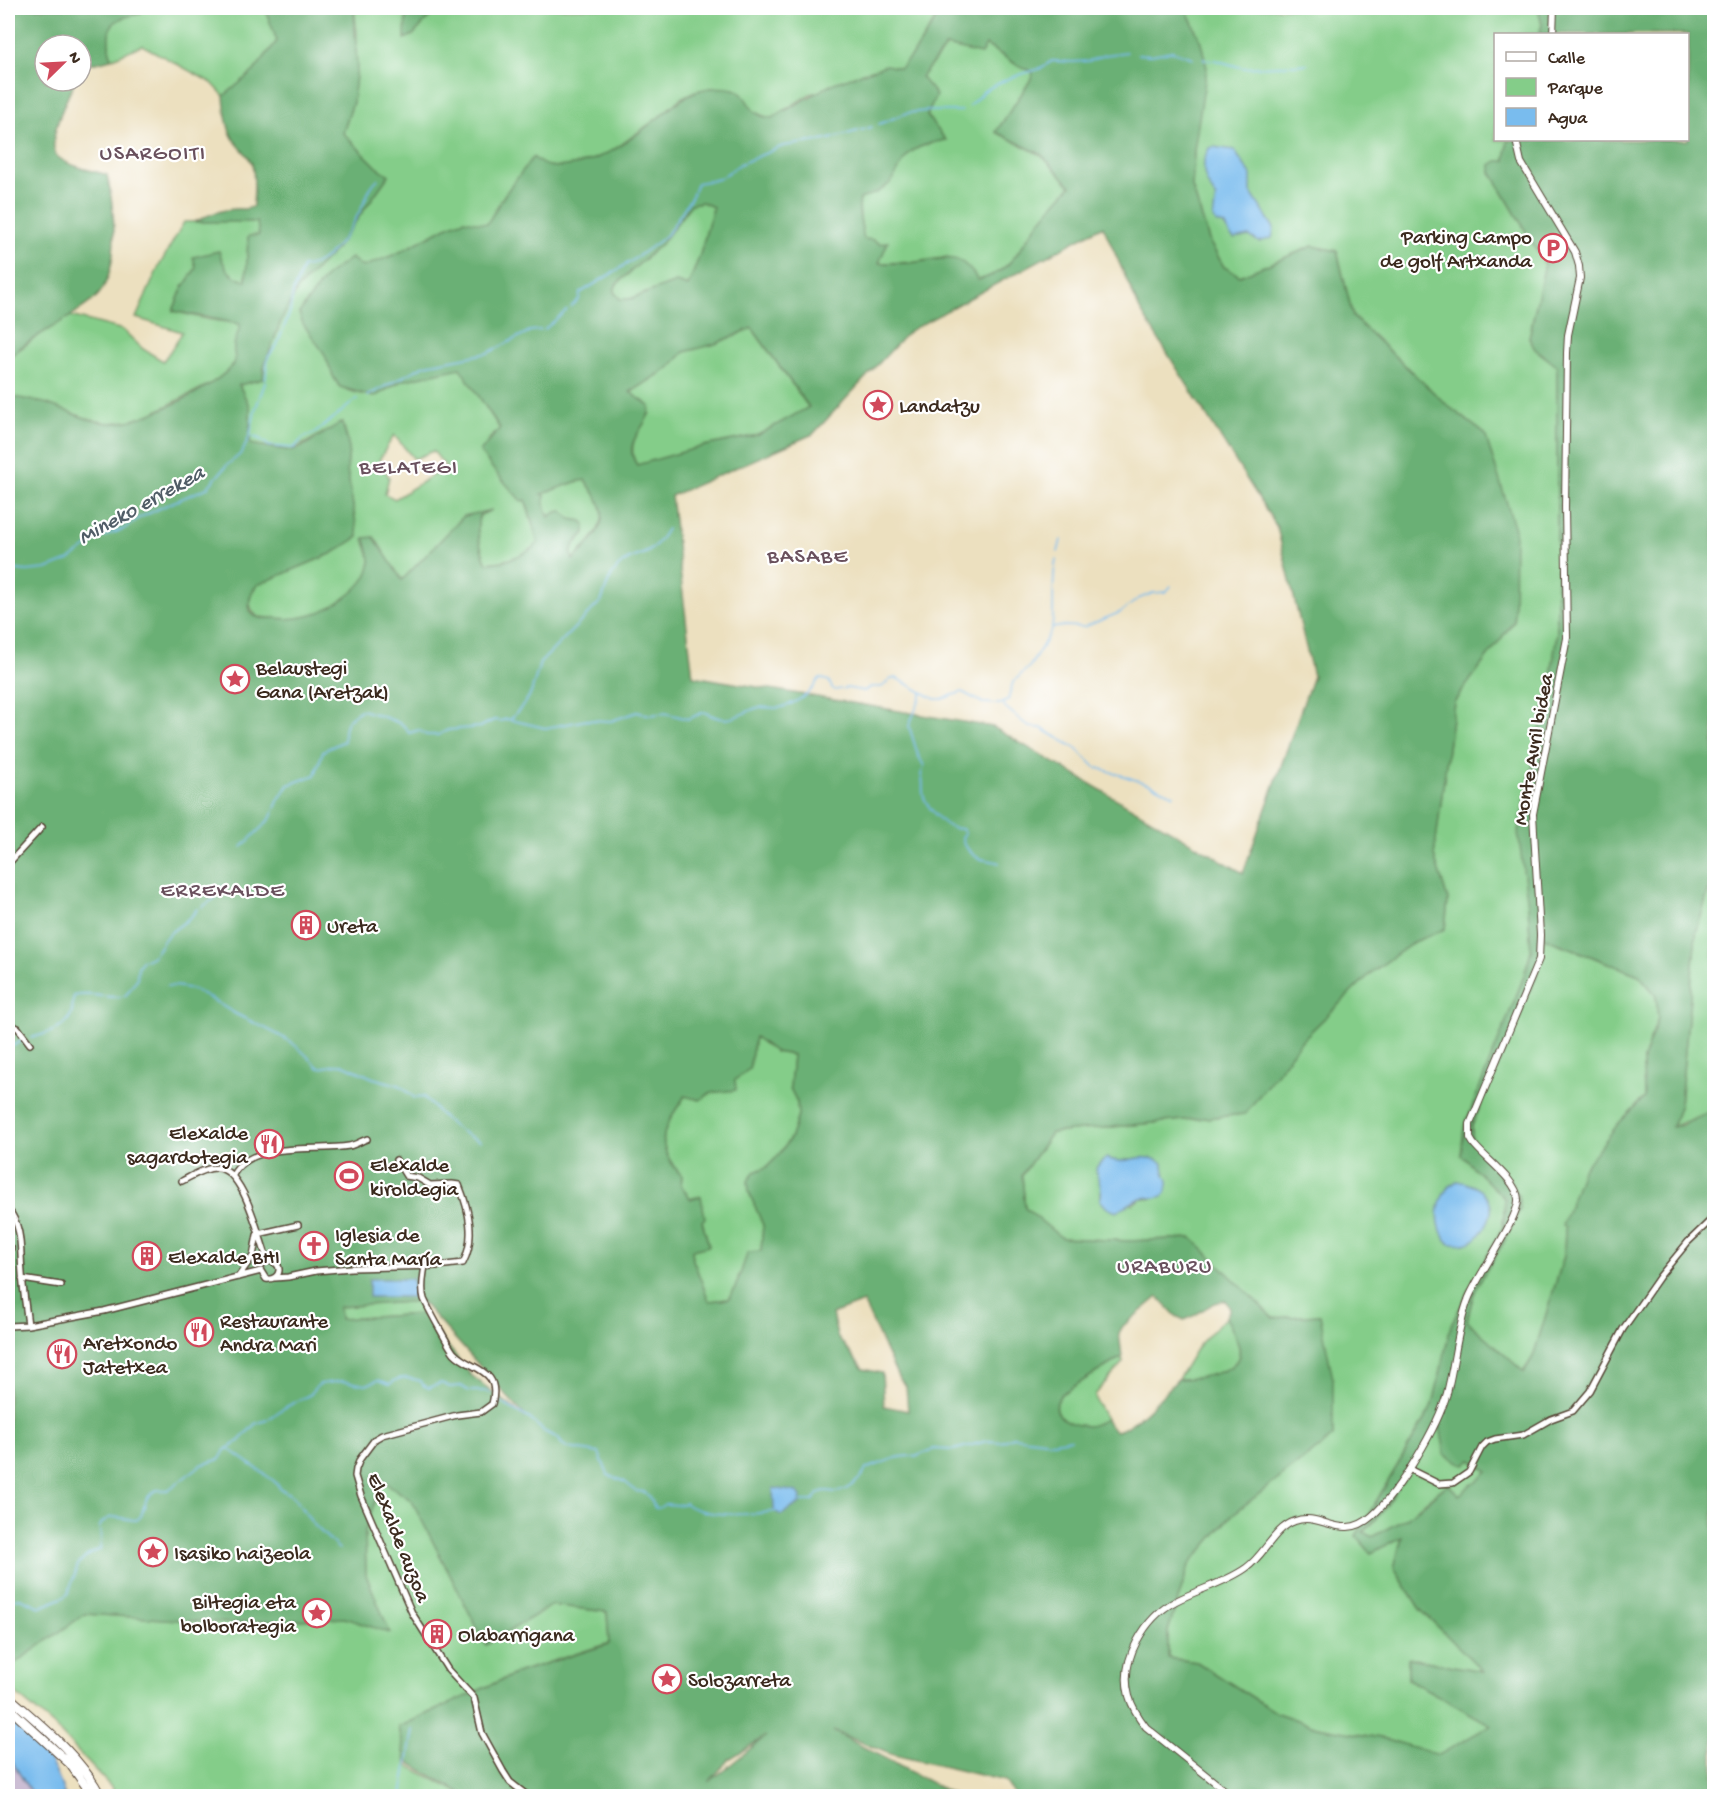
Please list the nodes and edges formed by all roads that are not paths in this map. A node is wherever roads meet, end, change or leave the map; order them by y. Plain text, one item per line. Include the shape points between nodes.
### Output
1 (1554, 8) edge
2 (1553, 33) edge
3 (1516, 141) edge
4 (42, 827) dead end
5 (8, 864) edge
6 (8, 1024) edge
7 (30, 1044) dead end
8 (367, 1139) dead end
9 (396, 1160) dead end
10 (233, 1175) junction
11 (182, 1181) dead end
12 (8, 1209) edge
13 (1714, 1217) edge
14 (298, 1225) dead end
15 (258, 1234) junction
16 (253, 1256) junction
17 (268, 1261) junction
18 (425, 1266) junction
19 (261, 1268) junction
20 (238, 1276) junction
21 (275, 1278) junction
22 (22, 1279) junction
23 (61, 1285) dead end
24 (28, 1325) junction
25 (8, 1326) edge
26 (1409, 1469) junction
27 (8, 1696) edge
28 (8, 1707) edge
29 (93, 1797) edge
30 (101, 1797) edge
31 (528, 1797) edge
32 (1232, 1797) edge

1 - 2 street
3 - 26 street, Monte Avril bidea via 1521,162 1580,266 1567,353 1567,638 1533,814 1539,959 1470,1124 1473,1143 1514,1187 1518,1203 1467,1301 1438,1421
4 - 5 street
6 - 7 street via 18,1028
8 - 10 street via 351,1146 299,1148 255,1156 240,1164
9 - 18 street via 406,1176 430,1185 457,1184 463,1195 471,1234 463,1263
10 - 11 street via 216,1168
10 - 15 street
12 - 22 street via 20,1234
13 - 26 street via 1660,1276 1623,1329 1589,1393 1573,1411 1523,1435 1487,1442 1469,1472 1453,1483 1439,1484
14 - 15 street
15 - 16 street
15 - 17 street
16 - 19 street
16 - 20 street
17 - 19 street
17 - 21 street via 278,1265 280,1271
18 - 21 street via 351,1268
18 - 31 street, Elexalde auzoa via 425,1300 456,1354 482,1369 489,1378 492,1404 481,1412 381,1435 360,1459 355,1476 412,1613 448,1670 474,1698 482,1733 502,1771
19 - 20 street
19 - 21 street via 266,1279
20 - 24 street via 104,1311
22 - 23 street
22 - 24 street
24 - 25 street
26 - 32 street, Monte Avril bidea via 1384,1504 1364,1522 1345,1527 1308,1519 1290,1523 1249,1566 1176,1601 1154,1618 1138,1640 1129,1661 1127,1680 1128,1696 1141,1721
27 - 30 highway via 68,1751
28 - 29 highway via 70,1764

